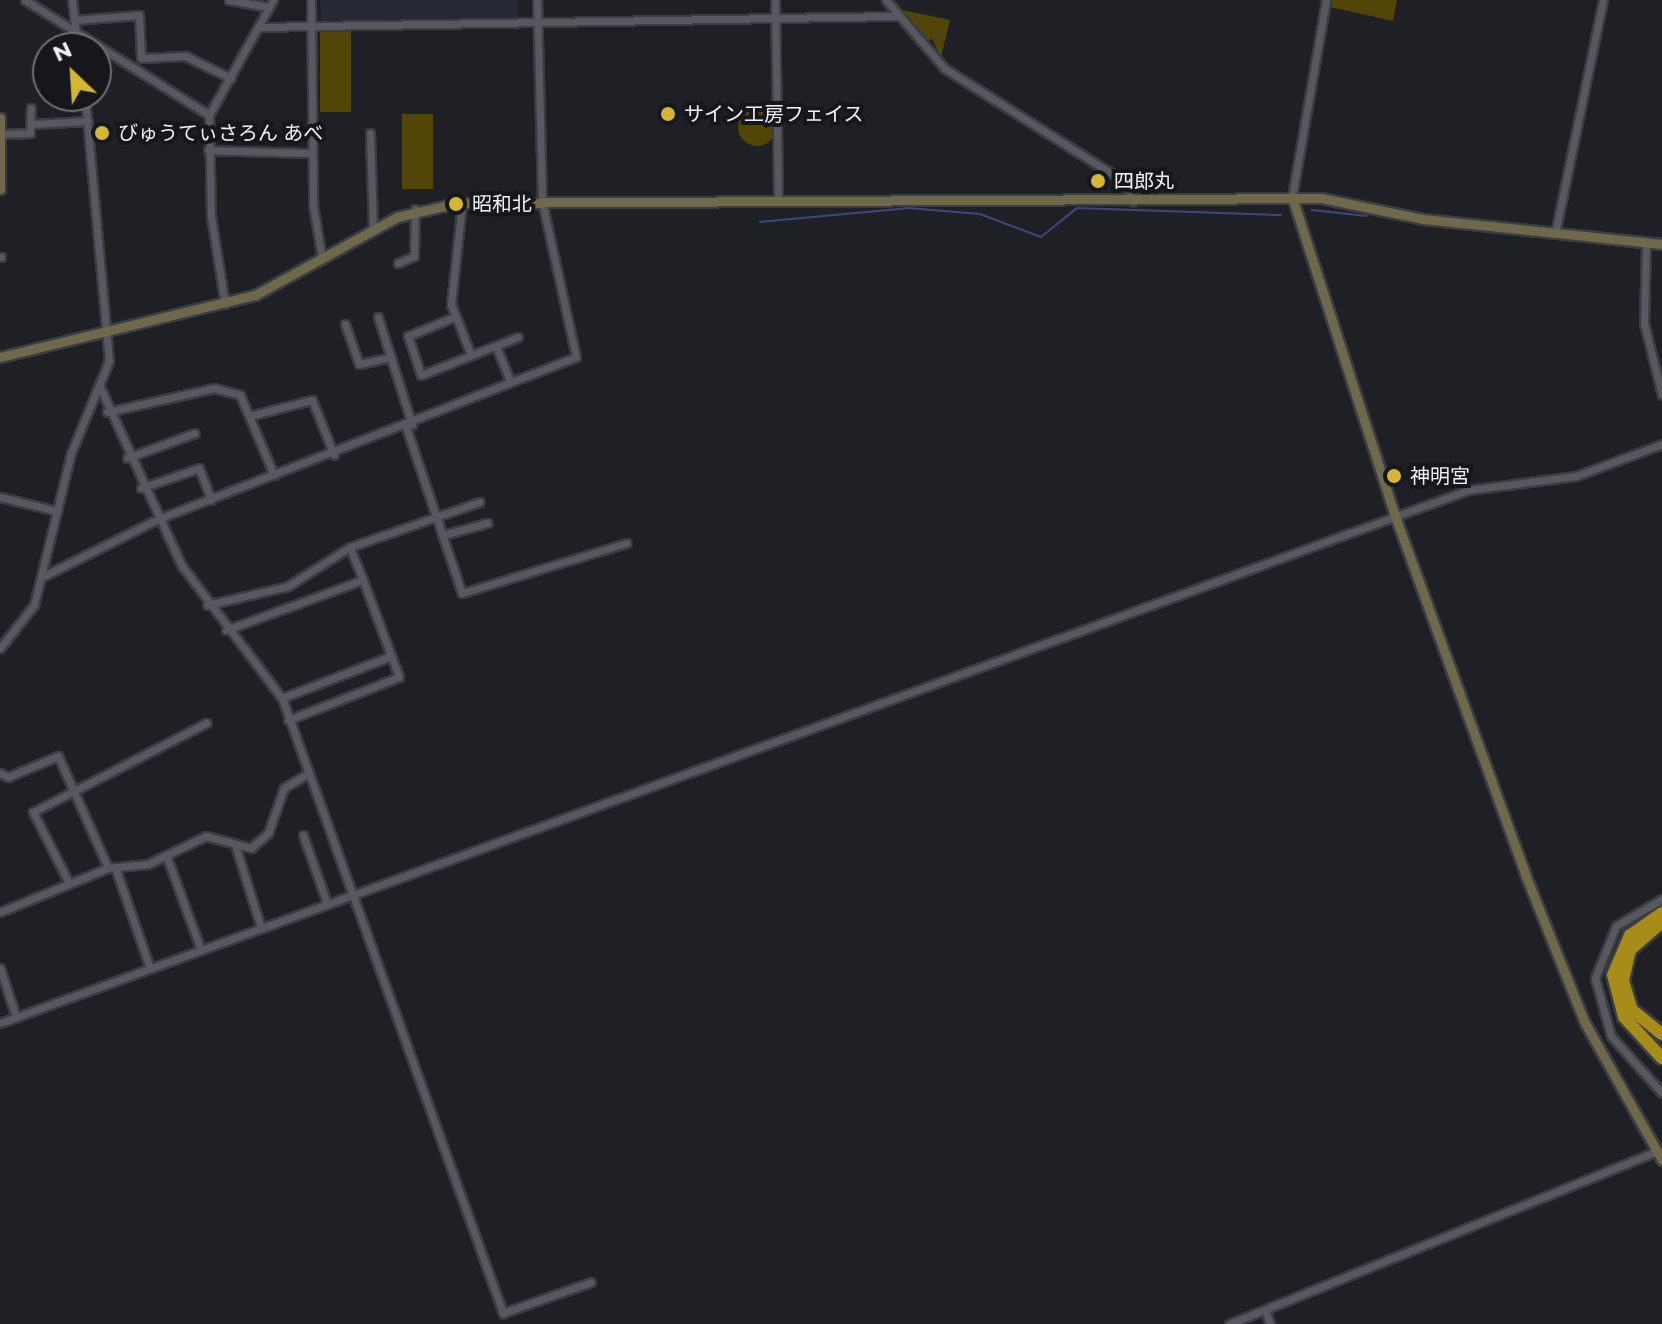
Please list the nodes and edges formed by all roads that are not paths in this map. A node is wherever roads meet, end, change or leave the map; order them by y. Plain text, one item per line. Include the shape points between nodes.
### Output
1 (25, 0) edge
2 (72, 0) edge
3 (229, 0) edge
4 (311, 0) edge
5 (537, 0) edge
6 (775, 0) edge
7 (886, 0) edge
8 (1326, 0) edge
9 (1603, 0) edge
10 (271, 4) edge
11 (896, 16) junction
12 (775, 19) junction
13 (74, 20) junction
14 (537, 21) junction
15 (311, 26) junction
16 (258, 27) junction
17 (70, 32) edge
18 (76, 32) edge
19 (112, 57) edge
20 (231, 78) junction
21 (31, 108) dead end
22 (87, 112) edge
23 (209, 115) junction
24 (0, 118) edge
25 (88, 121) junction
26 (33, 124) junction
27 (370, 133) dead end
28 (2, 134) junction
29 (2, 149) edge
30 (208, 150) junction
31 (312, 153) junction
32 (0, 189) edge
33 (1292, 197) junction
34 (778, 200) junction
35 (542, 201) junction
36 (1133, 202) junction
37 (462, 203) junction
38 (415, 209) junction
39 (373, 229) junction
40 (1556, 229) junction
41 (1646, 242) junction
42 (1662, 244) edge
43 (322, 259) junction
44 (398, 263) dead end
45 (225, 304) junction
46 (378, 317) dead end
47 (454, 317) junction
48 (345, 324) dead end
49 (108, 336) junction
50 (518, 337) dead end
51 (496, 346) junction
52 (471, 355) junction
53 (0, 357) edge
54 (391, 357) junction
55 (510, 381) junction
56 (99, 385) junction
57 (1662, 395) edge
58 (107, 412) junction
59 (249, 416) junction
60 (409, 426) junction
61 (195, 433) dead end
62 (1662, 444) edge
63 (334, 455) junction
64 (127, 458) junction
65 (274, 475) junction
66 (141, 488) junction
67 (0, 497) edge
68 (211, 500) junction
69 (479, 502) dead end
70 (57, 511) junction
71 (437, 516) junction
72 (1395, 516) junction
73 (158, 519) junction
74 (487, 523) dead end
75 (443, 535) junction
76 (627, 543) dead end
77 (350, 547) junction
78 (44, 576) junction
79 (363, 580) junction
80 (207, 605) junction
81 (226, 630) junction
82 (0, 648) edge
83 (391, 656) junction
84 (282, 698) junction
85 (288, 720) junction
86 (206, 723) dead end
87 (0, 773) edge
88 (307, 774) junction
89 (74, 788) junction
90 (303, 835) dead end
91 (236, 848) junction
92 (166, 855) junction
93 (112, 868) junction
94 (69, 883) junction
95 (350, 895) junction
96 (1662, 899) edge
97 (327, 903) junction
98 (0, 912) edge
99 (1662, 913) edge
100 (1662, 922) edge
101 (261, 928) junction
102 (201, 950) junction
103 (0, 968) edge
104 (150, 968) junction
105 (16, 1017) junction
106 (0, 1023) edge
107 (1662, 1034) edge
108 (1662, 1058) edge
109 (1662, 1093) edge
110 (1660, 1155) edge
111 (591, 1282) dead end
112 (1265, 1310) junction
113 (503, 1313) junction
114 (507, 1324) edge
115 (1229, 1324) edge
116 (1270, 1324) edge

1 - 17 street
2 - 13 street
3 - 10 street
4 - 15 street
5 - 14 street
6 - 12 street
7 - 11 street
8 - 33 street
9 - 40 street
10 - 16 street
11 - 12 street
11 - 36 street via 967,86 1125,182
12 - 14 street
12 - 34 street
13 - 18 street
13 - 20 street via 139,15 141,58 185,56
14 - 15 street
14 - 35 street
15 - 16 street
15 - 31 street
16 - 20 street
19 - 23 street
20 - 23 street
21 - 26 street
22 - 25 street
23 - 30 street
24 - 28 street
25 - 26 street
25 - 49 street
26 - 28 street via 30,133
27 - 39 street
28 - 29 street
29 - 32 street
30 - 31 street
30 - 45 street
31 - 43 street
33 - 36 street
33 - 40 street via 1448,223
33 - 72 street
34 - 35 street
34 - 36 street
35 - 37 street
35 - 55 street via 576,357
37 - 38 street
37 - 47 street
38 - 39 street
38 - 44 street via 414,256
39 - 43 street
40 - 41 street
41 - 42 street
41 - 57 street via 1644,323
43 - 45 street
45 - 49 street
46 - 54 street
47 - 52 street
47 - 52 street via 408,336 421,375
48 - 54 street via 359,364
49 - 53 street
49 - 56 street
50 - 51 street
51 - 52 street
51 - 55 street
54 - 60 street
55 - 60 street
56 - 58 street
56 - 70 street
58 - 59 street via 214,388 240,395
58 - 64 street
59 - 63 street via 312,400
59 - 65 street
60 - 63 street
60 - 71 street
61 - 64 street
62 - 72 street via 1593,471 1468,490
63 - 65 street
64 - 66 street
65 - 68 street
66 - 68 street via 199,468
66 - 73 street
67 - 70 street
68 - 73 street
69 - 71 street
70 - 78 street
71 - 75 street
71 - 77 street
72 - 95 street
72 - 110 street via 1585,1023
73 - 78 street
73 - 80 street
74 - 75 street
75 - 76 street via 462,593
77 - 79 street
77 - 80 street via 288,586
78 - 82 street via 21,628
79 - 81 street
79 - 83 street
80 - 81 street
81 - 84 street
83 - 84 street
83 - 85 street via 399,677
84 - 85 street
85 - 88 street
86 - 89 street
87 - 89 street via 8,777 52,753
88 - 91 street via 284,788 258,844
88 - 95 street
89 - 93 street
89 - 94 street via 33,812
90 - 97 street
91 - 92 street via 206,836
91 - 101 street
92 - 93 street
92 - 102 street
93 - 94 street
93 - 104 street
94 - 98 street
95 - 97 street
95 - 113 street
96 - 109 street via 1624,918 1608,937 1595,992 1611,1036
97 - 101 street
99 - 108 highway via 1630,935 1613,975 1624,1017
100 - 107 highway via 1637,941 1623,971 1632,1010
101 - 102 street
102 - 104 street
103 - 105 street
104 - 105 street
105 - 106 street
110 - 112 street
111 - 113 street
112 - 115 street
112 - 116 street
113 - 114 street

